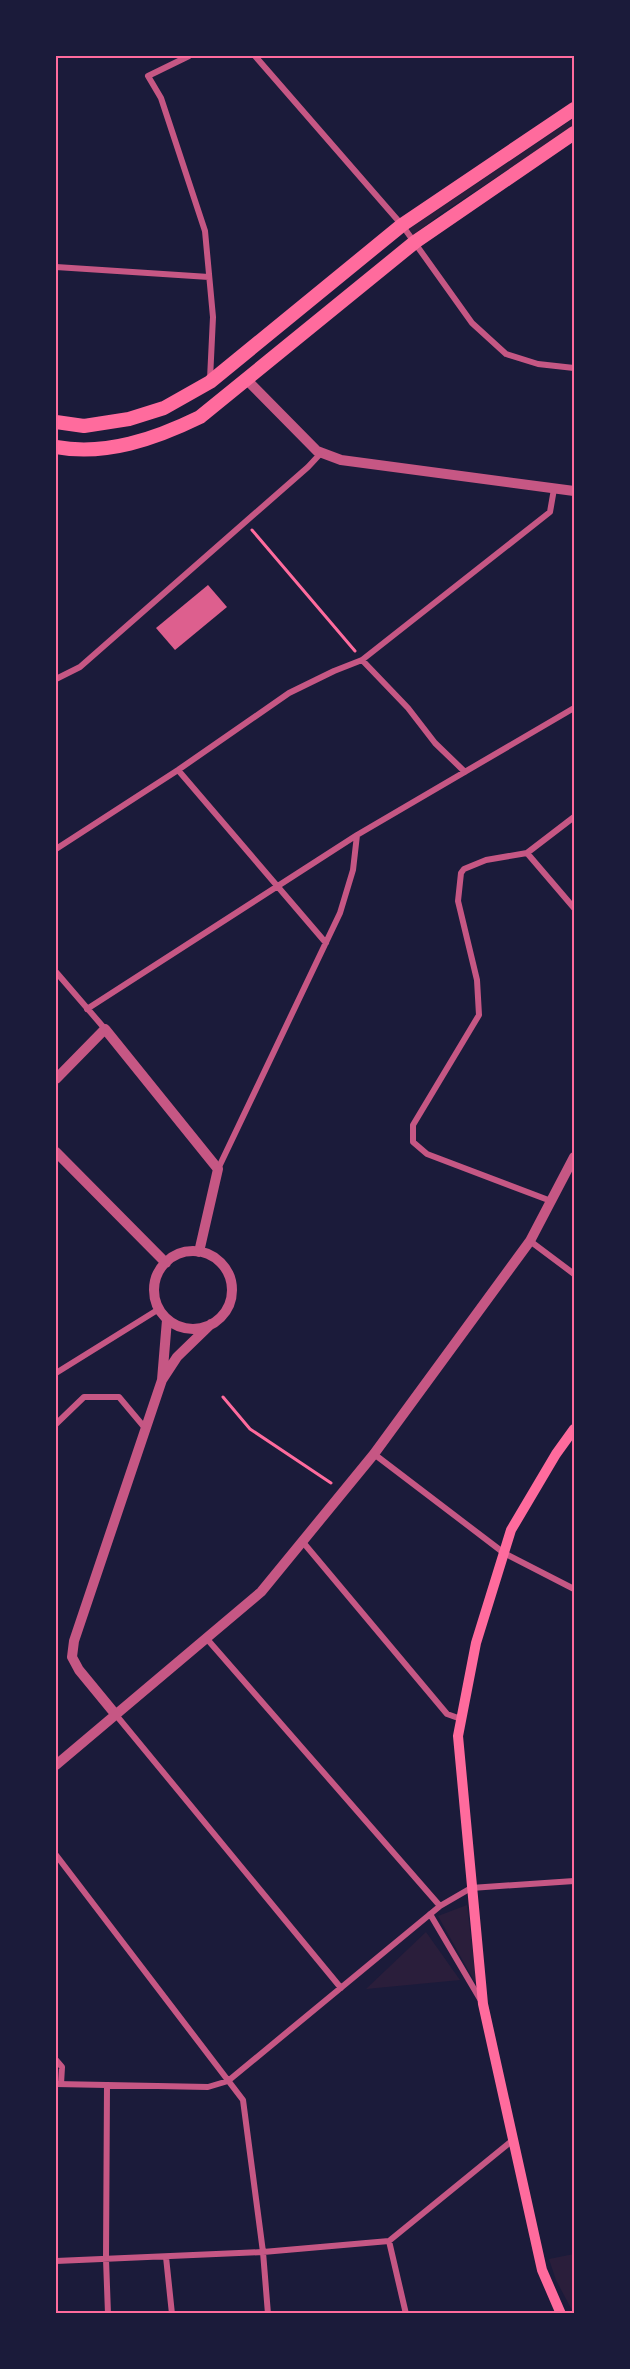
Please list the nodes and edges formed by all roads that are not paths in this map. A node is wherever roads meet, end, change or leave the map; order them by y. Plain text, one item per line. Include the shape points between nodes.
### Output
1 (189, 56) edge
2 (255, 56) edge
3 (574, 109) edge
4 (574, 134) edge
5 (402, 225) junction
6 (415, 242) junction
7 (56, 267) edge
8 (209, 277) junction
9 (237, 361) junction
10 (574, 368) edge
11 (247, 380) junction
12 (210, 381) junction
13 (56, 422) edge
14 (56, 447) edge
15 (321, 452) junction
16 (554, 489) junction
17 (574, 491) edge
18 (362, 660) junction
19 (56, 679) edge
20 (574, 708) edge
21 (178, 770) junction
22 (465, 772) junction
23 (574, 817) edge
24 (357, 835) junction
25 (56, 849) edge
26 (527, 853) junction
27 (277, 886) junction
28 (574, 908) edge
29 (326, 942) junction
30 (56, 972) edge
31 (87, 1009) junction
32 (105, 1029) junction
33 (56, 1080) edge
34 (56, 1152) edge
35 (574, 1157) edge
36 (218, 1169) junction
37 (551, 1201) junction
38 (530, 1241) junction
39 (199, 1252) junction
40 (166, 1263) junction
41 (574, 1274) edge
42 (159, 1309) junction
43 (167, 1320) junction
44 (211, 1324) junction
45 (56, 1373) edge
46 (162, 1380) junction
47 (56, 1424) edge
48 (145, 1428) junction
49 (574, 1429) edge
50 (374, 1454) junction
51 (301, 1540) junction
52 (504, 1553) junction
53 (574, 1589) edge
54 (207, 1639) junction
55 (117, 1715) junction
56 (461, 1719) junction
57 (56, 1765) edge
58 (56, 1855) edge
59 (574, 1881) edge
60 (471, 1888) junction
61 (440, 1906) junction
62 (430, 1914) junction
63 (341, 1988) junction
64 (483, 2004) junction
65 (56, 2060) edge
66 (228, 2081) junction
67 (58, 2084) edge
68 (107, 2085) junction
69 (514, 2139) junction
70 (389, 2241) junction
71 (263, 2252) junction
72 (166, 2257) junction
73 (106, 2259) junction
74 (56, 2261) edge
75 (108, 2313) edge
76 (172, 2313) edge
77 (268, 2313) edge
78 (406, 2313) edge
79 (561, 2313) edge

1 - 8 street via 148,76 161,98 204,231
2 - 5 street
3 - 5 highway
4 - 6 highway
5 - 6 street
5 - 9 highway
6 - 10 street via 472,322 506,354 538,364
6 - 11 highway
7 - 8 street
8 - 12 street via 213,317
9 - 11 street
9 - 12 highway
11 - 14 highway via 200,417 168,432 132,444
11 - 15 street
12 - 13 highway via 164,408 129,419 84,426
15 - 16 street via 341,460
15 - 19 street via 81,667
16 - 17 street
16 - 18 street via 550,512
18 - 21 street via 289,693
18 - 22 street
20 - 22 street
21 - 25 street
21 - 27 street
22 - 24 street
23 - 26 street
24 - 27 street
24 - 29 street via 353,870
26 - 28 street
26 - 37 street via 486,860 461,873 458,901 477,980 479,1015 413,1125 412,1142 427,1154
27 - 29 street
27 - 31 street
29 - 36 street
30 - 31 street
31 - 32 street
32 - 33 street
32 - 36 street
34 - 40 street
35 - 37 street
36 - 39 street
37 - 38 street
38 - 41 street
38 - 50 street
39 - 40 street via 187,1252
39 - 44 street via 220,1262 232,1286 226,1311
40 - 42 street via 155,1283
42 - 43 street
42 - 45 street
43 - 44 street via 192,1329
43 - 46 street
44 - 46 street via 177,1357
46 - 48 street
47 - 48 street via 84,1397 119,1397
48 - 55 street via 72,1657
49 - 52 main road via 511,1530
50 - 51 street
50 - 52 street
51 - 54 street via 261,1592
51 - 56 street via 447,1714
52 - 53 street
52 - 56 main road via 476,1643
54 - 55 street
54 - 61 street
55 - 57 street
55 - 63 street
56 - 60 main road via 458,1736
58 - 66 street
59 - 60 street
60 - 61 street
60 - 64 main road
61 - 62 street
62 - 63 street
62 - 64 street
63 - 66 street
64 - 69 main road
65 - 67 street via 62,2067
66 - 68 street via 208,2087
66 - 71 street via 243,2100
67 - 68 street
68 - 73 street
69 - 70 street
69 - 79 main road via 542,2270
70 - 71 street
70 - 78 street
71 - 72 street
71 - 77 street
72 - 73 street
72 - 76 street
73 - 74 street
73 - 75 street

